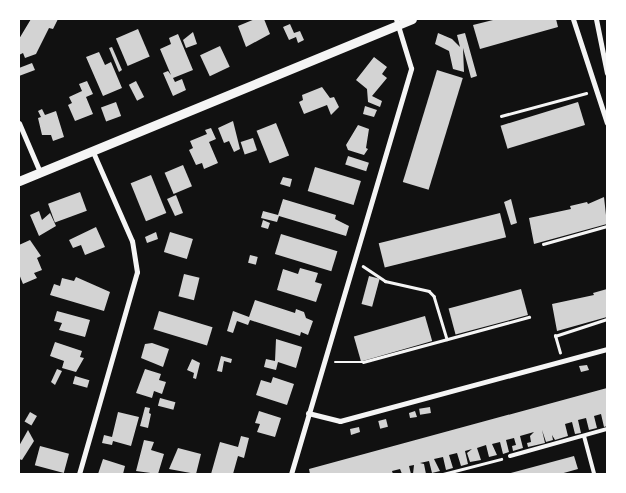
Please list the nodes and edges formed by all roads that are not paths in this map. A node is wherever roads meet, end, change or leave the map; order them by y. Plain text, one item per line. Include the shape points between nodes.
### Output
1 (412, 19) edge
2 (573, 19) edge
3 (596, 19) edge
4 (397, 21) edge
5 (607, 73) edge
6 (19, 123) edge
7 (607, 123) edge
8 (92, 149) junction
9 (40, 172) junction
10 (19, 180) edge
11 (607, 349) edge
12 (308, 412) junction
13 (607, 429) edge
14 (584, 436) junction
15 (510, 456) road end
16 (79, 474) edge
17 (291, 474) edge
18 (594, 474) edge

1 - 4 street
2 - 7 street
3 - 5 street
4 - 8 street
4 - 12 street via 411,68
6 - 9 street
8 - 9 street
8 - 16 street via 132,240 137,272
9 - 10 street
11 - 12 street via 340,421
12 - 17 street
13 - 14 lane
14 - 15 lane
14 - 18 lane

